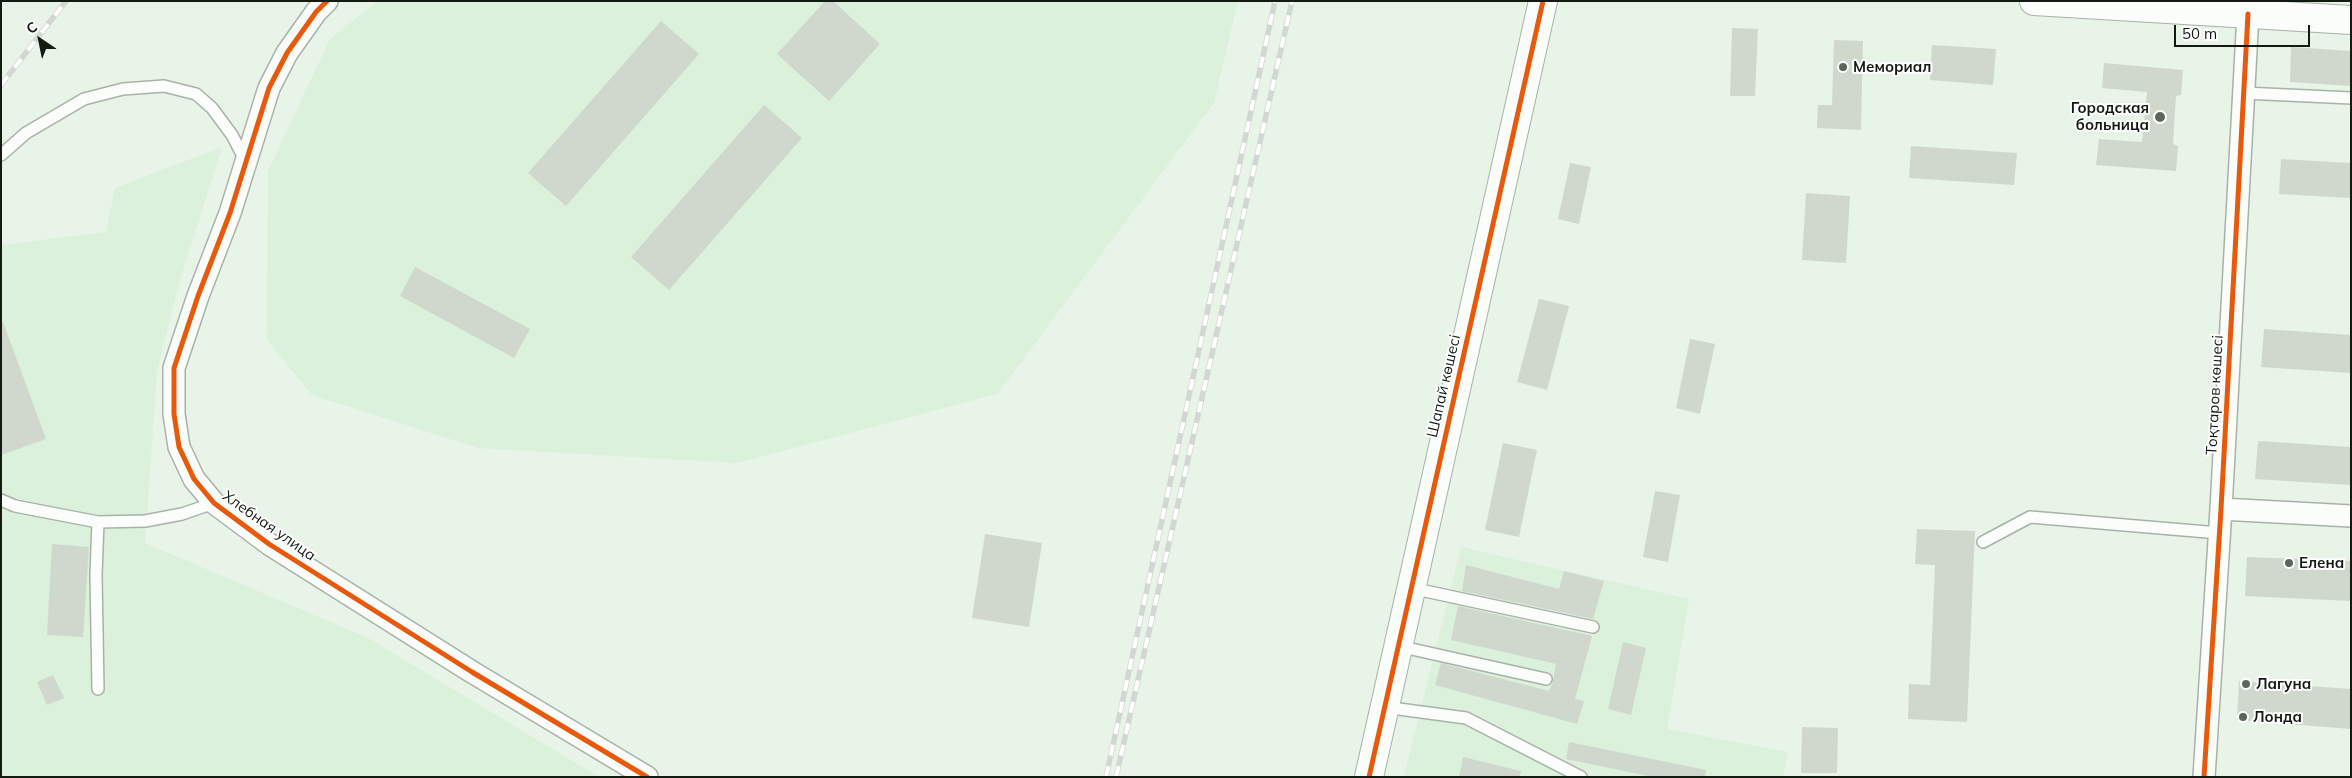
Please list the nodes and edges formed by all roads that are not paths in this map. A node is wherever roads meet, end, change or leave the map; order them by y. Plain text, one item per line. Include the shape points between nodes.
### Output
1 (327, 1) edge
2 (1543, 1) edge
3 (2034, 1) edge
4 (2248, 14) junction
5 (2351, 20) edge
6 (2244, 93) junction
7 (2351, 98) edge
8 (1, 155) edge
9 (246, 162) junction
10 (1, 500) edge
11 (214, 503) junction
12 (2221, 509) junction
13 (2351, 516) edge
14 (98, 522) junction
15 (2219, 533) junction
16 (1983, 542) dead end
17 (1411, 588) junction
18 (1593, 627) dead end
19 (1398, 646) junction
20 (1546, 678) dead end
21 (98, 689) dead end
22 (1384, 707) junction
23 (647, 777) edge
24 (1369, 777) edge
25 (1581, 777) edge
26 (2204, 777) edge

1 - 9 street, Хлебная улица via 287,53 269,88
2 - 17 street, Шапай көшесі
3 - 4 street
4 - 5 street
4 - 6 street, Тоқтаров көшесі
6 - 7 lane
6 - 12 street, Тоқтаров көшесі
8 - 9 lane via 26,133 84,99 123,89 164,86 196,94 212,108 232,135
9 - 11 street, Хлебная улица via 174,368 174,414 179,447 194,479
10 - 14 lane via 15,506
11 - 14 lane via 182,514 145,521
11 - 23 street, Хлебная улица via 270,544 472,672
12 - 13 street
12 - 15 street, Тоқтаров көшесі
14 - 21 lane
15 - 16 lane via 2030,517
15 - 26 street, Тоқтаров көшесі
17 - 18 lane
17 - 19 street, Шапай көшесі
19 - 20 lane
19 - 22 street, Шапай көшесі
22 - 24 street, Шапай көшесі
22 - 25 lane via 1466,718

